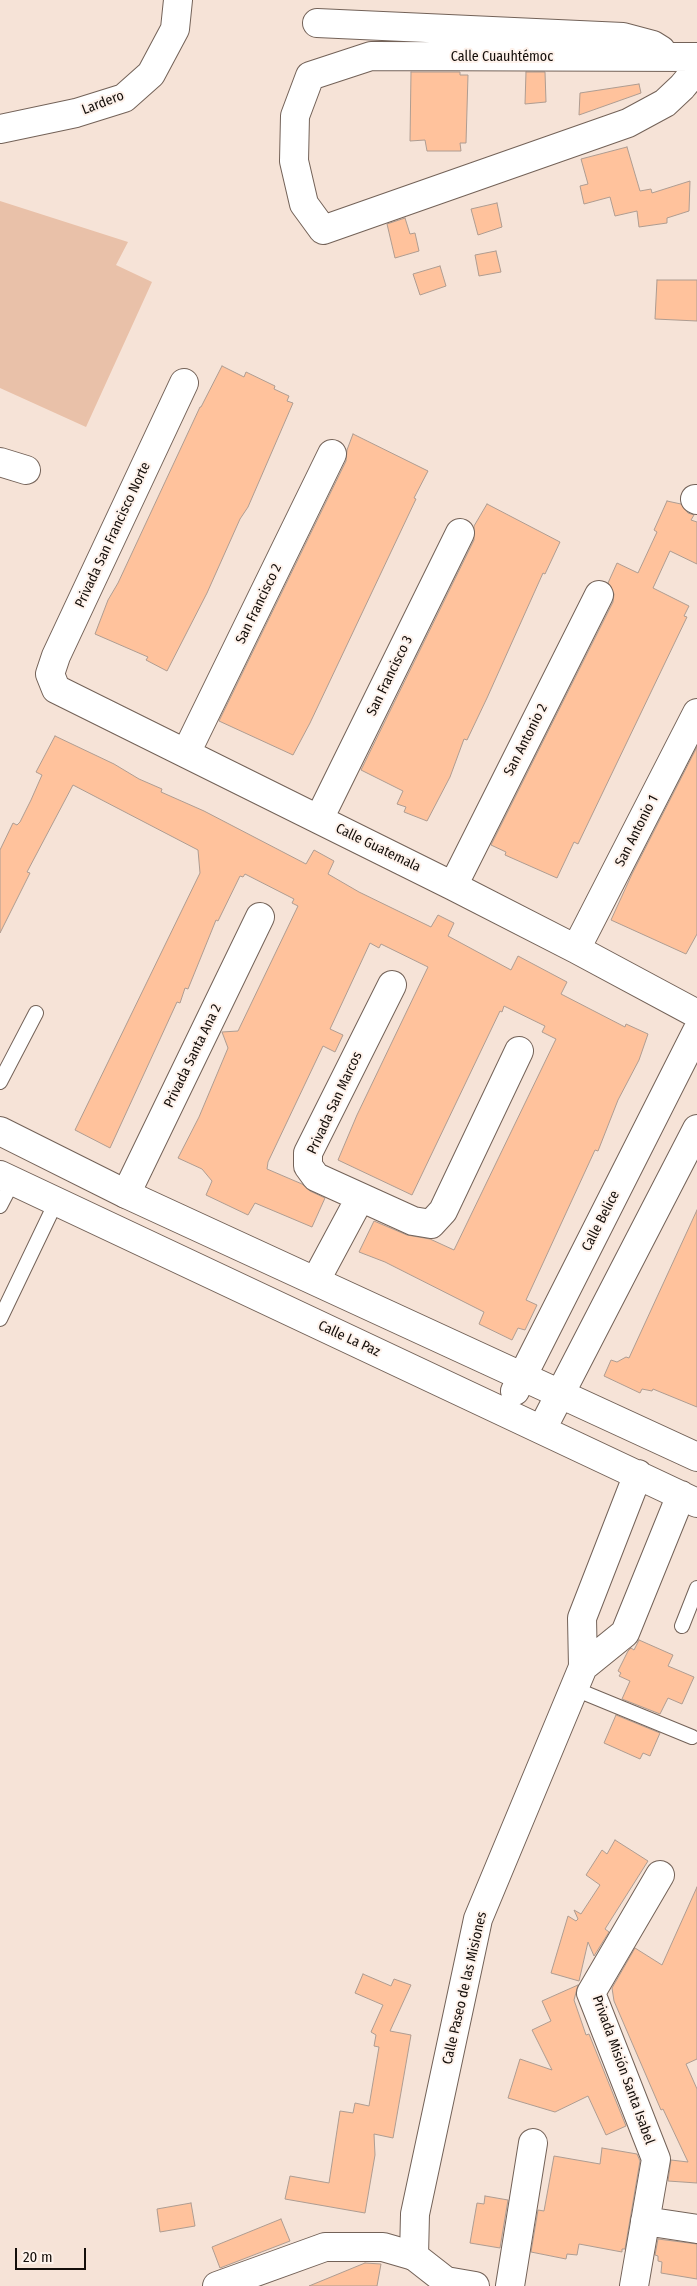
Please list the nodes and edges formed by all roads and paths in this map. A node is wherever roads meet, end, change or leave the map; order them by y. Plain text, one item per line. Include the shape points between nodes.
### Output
1 (178, 0) edge
2 (317, 23) dead end
3 (685, 57) edge
4 (697, 69) edge
5 (0, 128) edge
6 (184, 383) dead end
7 (332, 454) dead end
8 (0, 462) edge
9 (26, 470) dead end
10 (460, 533) dead end
11 (600, 596) dead end
12 (56, 689) joint
13 (697, 713) edge
14 (186, 753) junction
15 (320, 819) junction
16 (453, 886) junction
17 (260, 917) dead end
18 (576, 948) junction
19 (392, 985) dead end
20 (36, 1013) dead end
21 (697, 1014) edge
22 (697, 1031) edge
23 (519, 1052) dead end
24 (0, 1082) edge
25 (697, 1130) edge
26 (0, 1132) edge
27 (6, 1178) edge
28 (126, 1194) junction
29 (360, 1198) junction
30 (57, 1200) junction
31 (0, 1206) edge
32 (316, 1280) junction
33 (0, 1319) edge
34 (523, 1376) junction
35 (561, 1393) junction
36 (505, 1411) junction
37 (542, 1429) junction
38 (697, 1457) edge
39 (638, 1474) junction
40 (689, 1499) edge
41 (697, 1588) edge
42 (682, 1626) dead end
43 (579, 1678) junction
44 (692, 1737) dead end
45 (660, 1875) dead end
46 (533, 2143) dead end
47 (645, 2221) junction
48 (697, 2230) edge
49 (414, 2256) junction
50 (217, 2286) edge
51 (475, 2286) edge
52 (510, 2286) edge
53 (634, 2286) edge

1 - 5 street, Lardero via 175,29 151,74 124,98 76,113
2 - 3 street via 623,37
3 - 4 street, Calle Cuauhtémoc via 370,56 310,76 295,116 294,161 304,204 323,230 628,123 665,102
6 - 12 street, Privada San Francisco Norte via 56,656 50,674
7 - 14 street, San Francisco 2
8 - 9 street
10 - 15 street, San Francisco 3
11 - 16 street, San Antonio 2
12 - 14 street, Calle Guatemala
13 - 18 street, San Antonio 1
14 - 15 street, Calle Guatemala
15 - 16 street, Calle Guatemala
16 - 18 street, Calle Guatemala
17 - 28 street, Privada Santa Ana 2
18 - 21 street, Calle Guatemala
19 - 29 street, Privada San Marcos via 308,1153 308,1166 316,1177
20 - 24 lane
22 - 34 street, Calle Belice
23 - 29 street, Privada San Marcos via 443,1211 430,1224 413,1221
25 - 35 street
26 - 28 street
27 - 30 street, Calle La Paz
27 - 31 lane
28 - 32 street
29 - 32 street
30 - 33 lane
30 - 36 street, Calle La Paz
32 - 34 street
34 - 35 street
34 - 36 street, Calle Belice
35 - 37 street
35 - 38 street
36 - 37 street, Calle La Paz
37 - 39 street, Calle La Paz
39 - 40 street, Calle La Paz
39 - 43 street, Calle Paseo de las Misiones via 582,1618
40 - 43 street, Calle Paseo de las Misiones via 626,1633
41 - 42 lane
43 - 44 lane
43 - 49 street, Calle Paseo de las Misiones via 478,1919 415,2214
45 - 47 street, Privada Misión Santa Isabel via 592,1993 656,2159
46 - 52 street
47 - 48 street
47 - 53 street, Privada Misión Santa Isabel
49 - 50 street via 382,2247 325,2247
49 - 51 street via 446,2281

